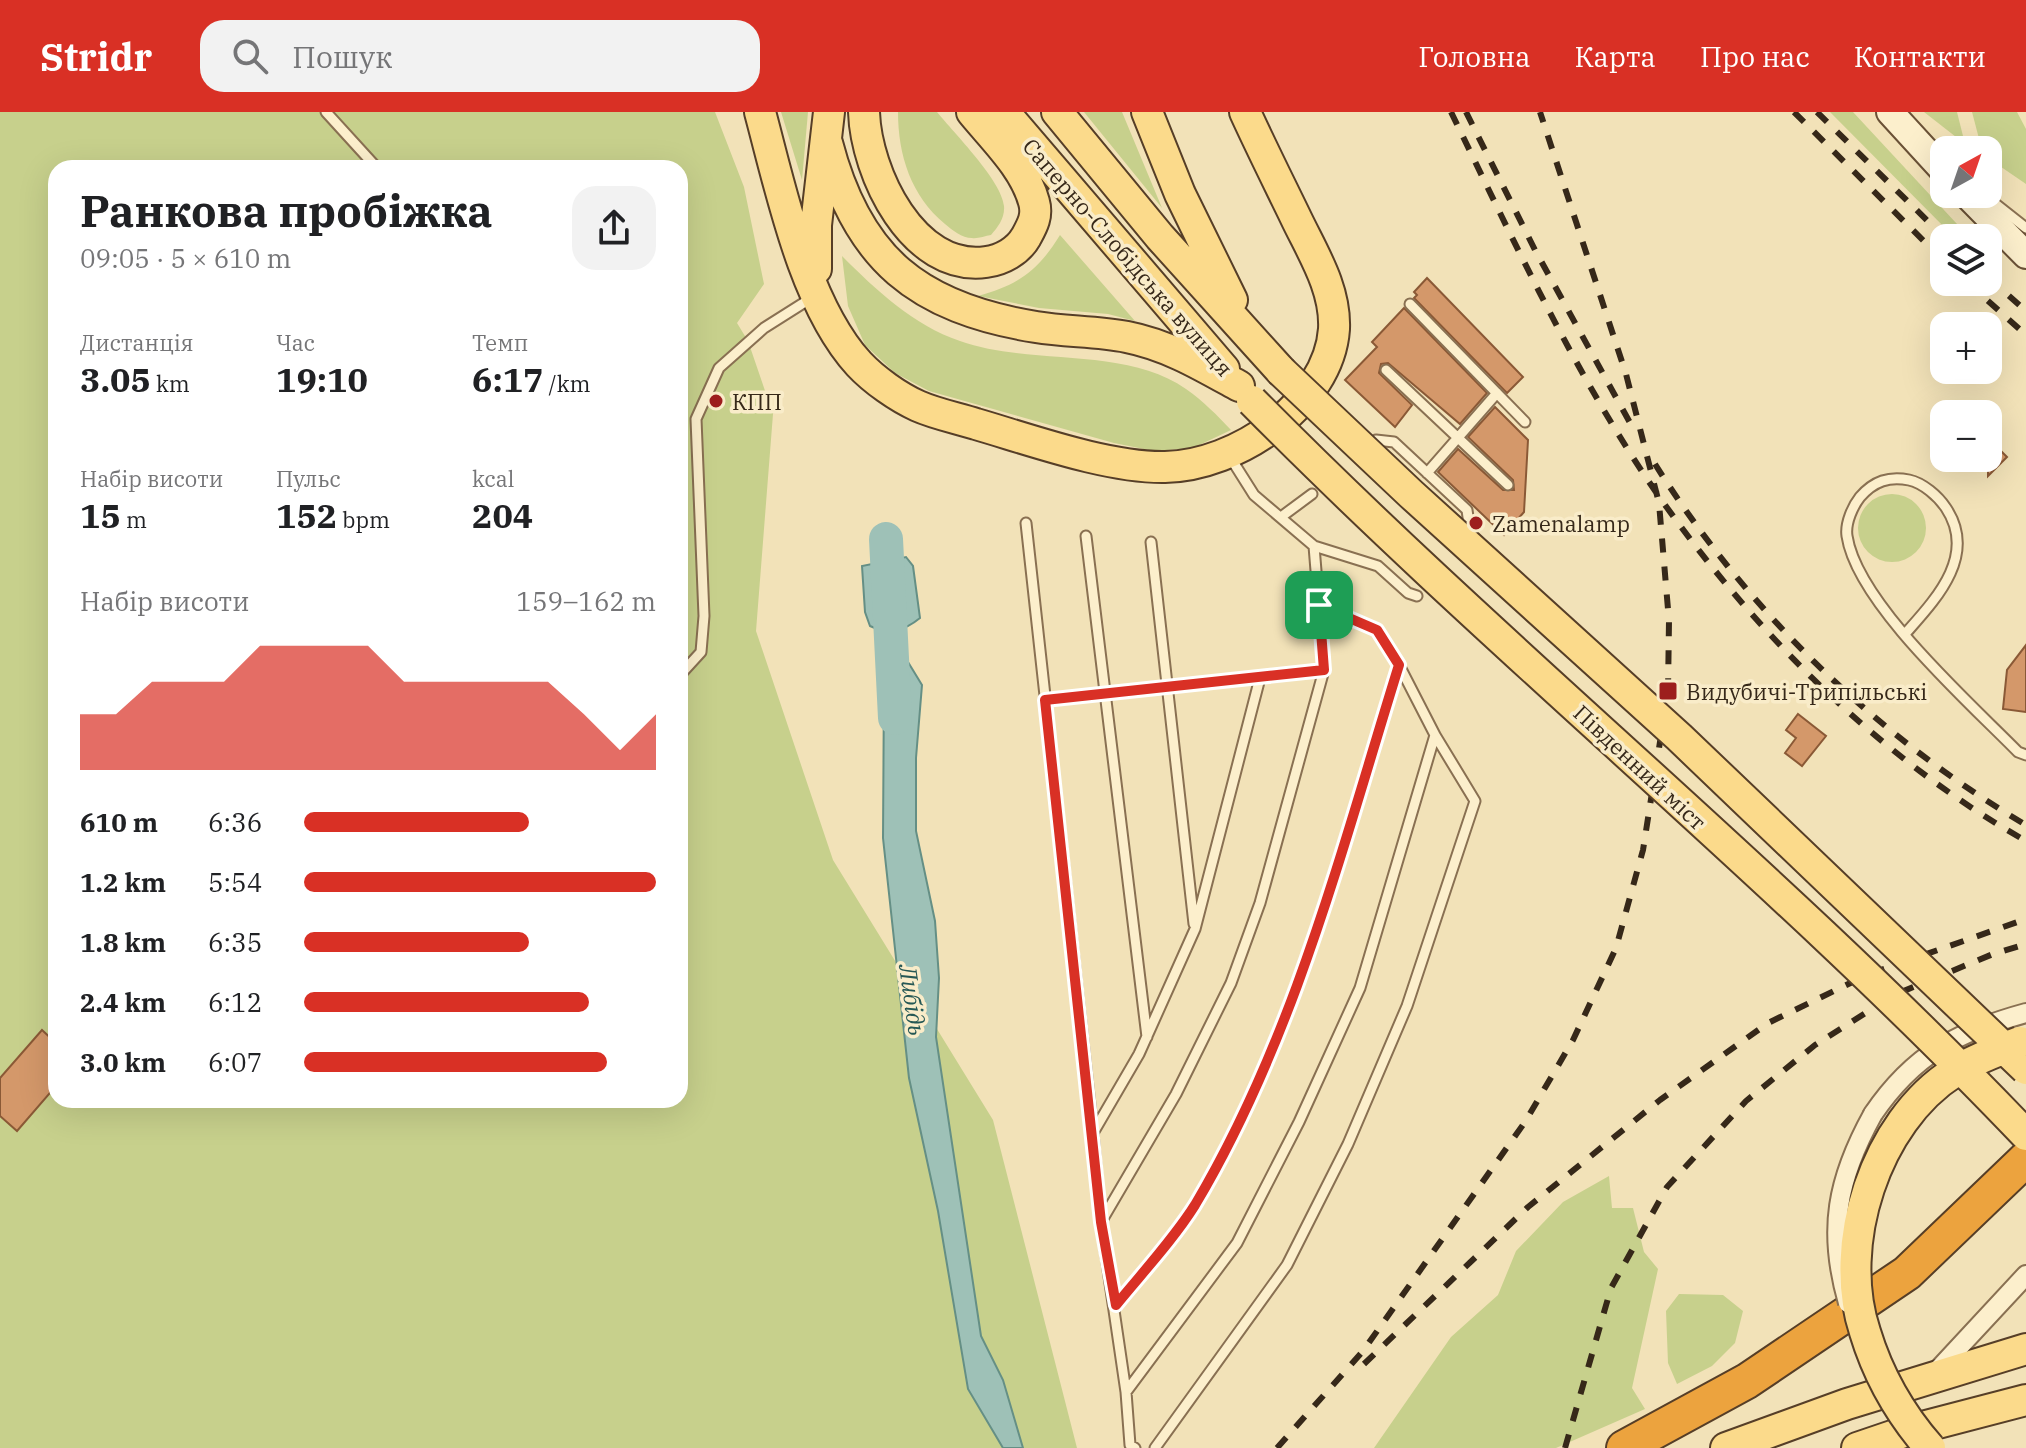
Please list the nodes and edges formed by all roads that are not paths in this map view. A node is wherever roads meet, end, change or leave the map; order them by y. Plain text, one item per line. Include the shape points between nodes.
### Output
1 (326, 112) edge
2 (760, 112) edge
3 (829, 112) edge
4 (864, 112) edge
5 (972, 112) edge
6 (1004, 112) edge
7 (1057, 112) edge
8 (1147, 112) edge
9 (1245, 112) edge
10 (1890, 112) edge
11 (827, 143) junction
12 (1930, 155) edge
13 (370, 160) edge
14 (1980, 208) edge
15 (2001, 208) edge
16 (856, 224) junction
17 (816, 225) junction
18 (2026, 228) edge
19 (2026, 255) edge
20 (816, 295) junction
21 (1410, 304) dead end
22 (1253, 341) junction
23 (1386, 370) dead end
24 (1246, 393) junction
25 (1497, 393) junction
26 (1525, 422) dead end
27 (1458, 438) junction
28 (1376, 440) dead end
29 (1228, 454) junction
30 (1427, 473) junction
31 (1508, 485) dead end
32 (1312, 494) dead end
33 (1281, 517) junction
34 (1026, 523) dead end
35 (1470, 531) dead end
36 (1086, 536) dead end
37 (1151, 542) dead end
38 (1314, 546) junction
39 (1417, 596) dead end
40 (1319, 605) junction
41 (1905, 634) junction
42 (1399, 665) junction
43 (688, 666) edge
44 (1324, 670) junction
45 (1260, 678) junction
46 (1165, 686) junction
47 (1105, 693) junction
48 (1045, 700) junction
49 (1435, 735) junction
50 (2026, 755) edge
51 (1195, 929) junction
52 (2026, 1013) edge
53 (1147, 1037) junction
54 (2026, 1040) edge
55 (2026, 1069) edge
56 (1093, 1133) junction
57 (2026, 1135) edge
58 (2026, 1159) edge
59 (1101, 1222) junction
60 (2026, 1275) edge
61 (1116, 1305) junction
62 (1864, 1330) junction
63 (2026, 1349) edge
64 (1931, 1377) junction
65 (1126, 1392) junction
66 (2026, 1400) edge
67 (1135, 1448) edge
68 (1155, 1448) edge
69 (1624, 1448) edge
70 (1726, 1448) edge
71 (1857, 1448) edge
72 (1930, 1448) edge

1 - 13 lane
2 - 20 main road
3 - 11 main road
4 - 5 main road via 867,143 883,188 902,219 923,242 969,264 1012,253 1035,221 1035,205 1023,176
6 - 24 main road, Саперно-Слобідська вулиця
7 - 22 main road, Саперно-Слобідська вулиця
8 - 22 main road via 1180,194
9 - 29 main road via 1328,286 1334,326 1325,369 1311,388 1269,429
10 - 12 street
11 - 16 main road via 837,184
11 - 17 main road
14 - 19 street
15 - 18 lane
16 - 17 main road via 840,209 829,210
16 - 24 main road via 889,265 921,289 961,307 1034,327 1127,337 1182,354
17 - 20 main road
20 - 29 main road via 860,366 920,407 1087,455 1140,464 1191,464
20 - 43 lane via 764,328 719,368 696,419 704,616 701,652
21 - 25 lane
22 - 55 main road, Саперно-Слобідська вулиця, bridge
23 - 27 lane
24 - 57 main road, Південний міст, bridge via 1392,538 1881,991
25 - 26 lane
25 - 27 lane
27 - 30 lane
27 - 31 lane
28 - 30 lane via 1394,442
29 - 33 lane via 1254,495
30 - 35 lane via 1467,510
32 - 33 lane
33 - 38 lane
34 - 48 lane
36 - 47 lane
37 - 46 lane
38 - 39 lane via 1378,566
38 - 40 lane
40 - 42 lane via 1377,630
40 - 44 lane
41 - 41 lane via 1867,587 1846,535 1860,497 1876,482 1894,477 1915,481 1940,499 1959,541 1953,571 1940,594
41 - 50 lane
42 - 49 lane
42 - 61 lane via 1312,941 1268,1061 1194,1206
44 - 45 lane
44 - 59 lane via 1260,903 1231,983 1176,1094
45 - 46 lane
45 - 51 lane
46 - 47 lane
46 - 51 lane
47 - 48 lane
47 - 53 lane
48 - 56 lane
49 - 65 lane via 1360,988 1299,1122 1237,1243
49 - 68 lane via 1475,801 1407,1006 1348,1144 1287,1265
51 - 53 lane
52 - 62 street, bridge via 1961,1034 1925,1054 1873,1114 1844,1172 1838,1211 1840,1276 1851,1311
53 - 56 lane
54 - 62 main road, bridge via 1981,1057 1937,1085 1914,1106 1882,1153 1856,1255
56 - 59 lane
58 - 69 highway via 1907,1273 1747,1381
59 - 61 lane
60 - 64 street
61 - 65 lane
62 - 72 main road, bridge via 1899,1407
63 - 64 main road
64 - 70 main road
65 - 67 lane via 1130,1445
66 - 71 main road

